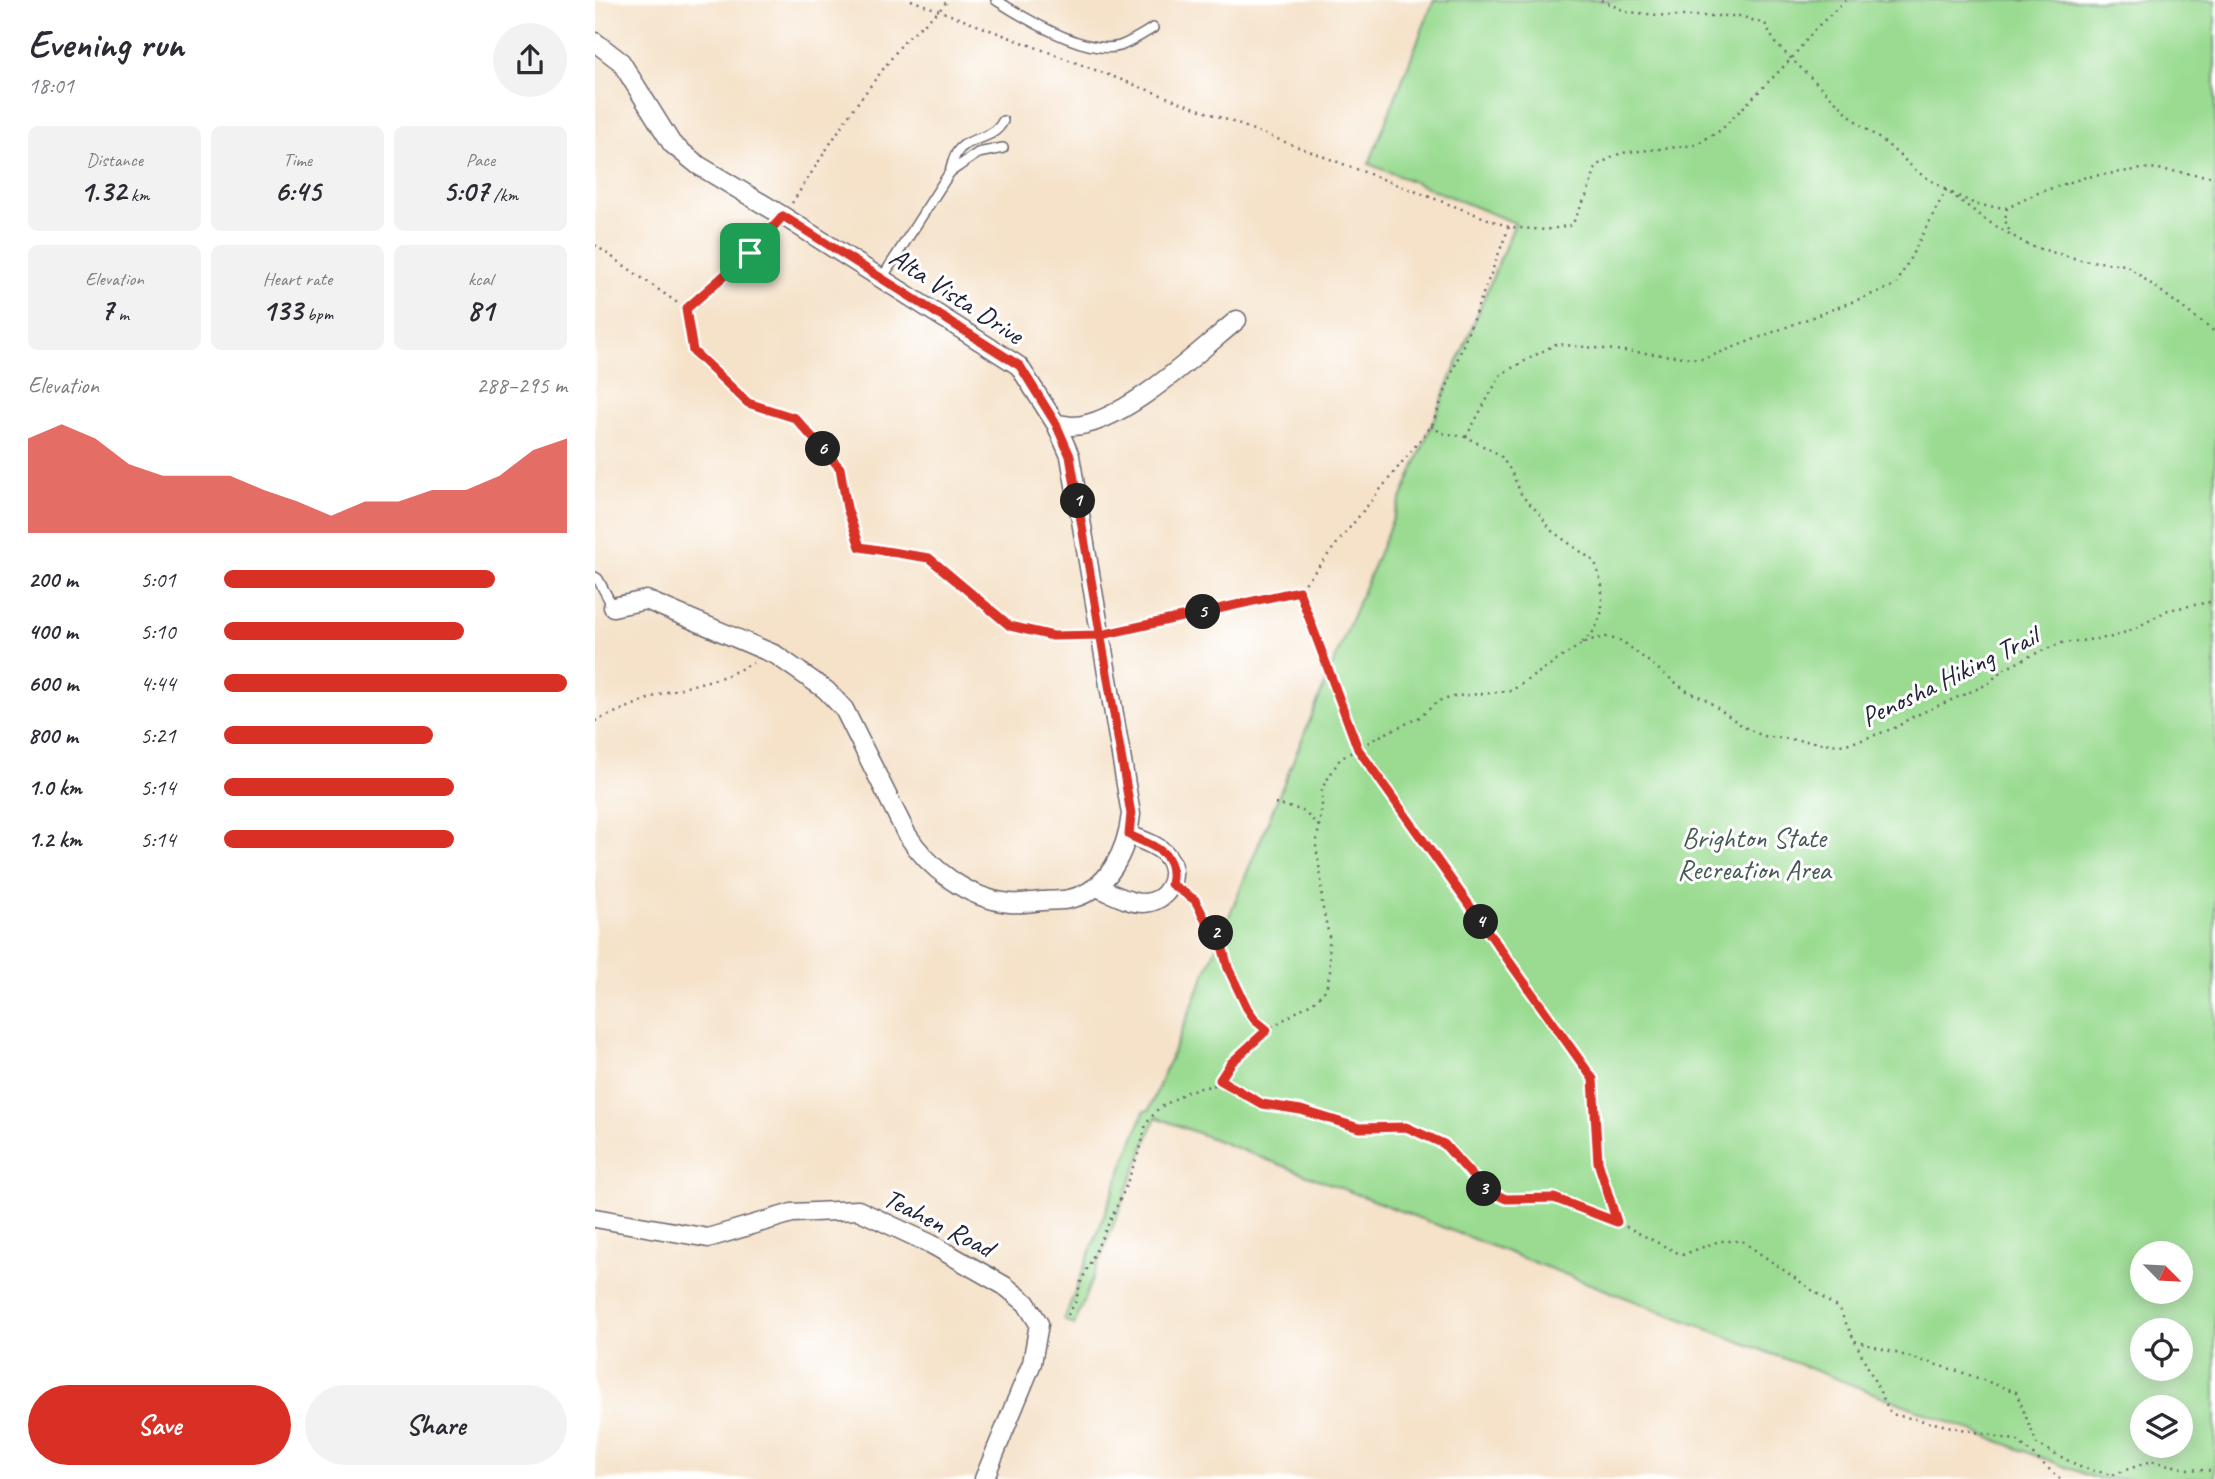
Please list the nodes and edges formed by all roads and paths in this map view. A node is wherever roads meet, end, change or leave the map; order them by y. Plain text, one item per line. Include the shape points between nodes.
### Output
1 (911, 0) edge
2 (948, 0) edge
3 (996, 0) edge
4 (1601, 0) edge
5 (1846, 0) edge
6 (939, 11) junction
7 (1153, 28) dead end
8 (595, 42) edge
9 (1792, 58) junction
10 (1003, 121) dead end
11 (1003, 148) dead end
12 (950, 172) junction
13 (2215, 177) edge
14 (1946, 190) junction
15 (2007, 208) junction
16 (783, 216) junction
17 (1509, 227) junction
18 (2011, 235) junction
19 (595, 246) edge
20 (882, 278) junction
21 (686, 309) junction
22 (1237, 320) dead end
23 (2215, 332) edge
24 (1056, 424) junction
25 (1431, 426) dead end
26 (1466, 437) junction
27 (595, 577) edge
28 (1299, 591) junction
29 (2215, 601) edge
30 (613, 607) joint
31 (1101, 635) junction
32 (1580, 645) junction
33 (773, 653) junction
34 (595, 721) edge
35 (1358, 749) junction
36 (1275, 804) dead end
37 (1320, 827) junction
38 (1129, 835) junction
39 (1171, 884) junction
40 (1096, 887) junction
41 (1267, 1030) junction
42 (1220, 1080) junction
43 (1141, 1121) dead end
44 (1146, 1124) junction
45 (595, 1218) edge
46 (1617, 1222) junction
47 (1067, 1315) dead end
48 (1855, 1340) junction
49 (2215, 1471) edge
50 (984, 1479) edge
51 (2060, 1479) edge

1 - 6 path
2 - 6 path
3 - 7 lane via 1044,28 1105,48 1121,46
4 - 9 path via 1627,12 1741,16 1766,24 1775,43
5 - 9 path
6 - 16 path via 905,40 850,113
6 - 17 path
8 - 16 street, Alta Vista Drive via 621,62 672,145
9 - 14 path via 1858,123
9 - 17 path via 1721,130 1695,145 1621,153 1597,165 1572,225 1546,230
10 - 12 lane via 988,137 966,143
11 - 12 lane via 978,153
12 - 20 lane
13 - 15 path via 2150,168 2086,177 2040,191
14 - 15 path via 1977,205
14 - 18 path
14 - 26 path via 1896,285 1703,359 1556,344 1501,374
15 - 18 path via 2005,220
16 - 20 street, Alta Vista Drive
16 - 21 path via 750,253
17 - 28 path via 1432,425
18 - 23 path via 2030,246 2081,260 2126,265
19 - 21 path
20 - 24 street, Alta Vista Drive via 1020,366
21 - 31 path via 693,351 748,403 795,418 840,468 860,547 929,558 1010,626 1053,636
22 - 24 street via 1129,405 1091,422
24 - 31 street, Alta Vista Drive via 1070,456
25 - 26 path
26 - 32 path via 1500,455 1522,496 1552,531 1595,562 1602,586 1602,611 1595,630
27 - 30 lane
28 - 31 path
28 - 35 path
29 - 32 path, Penosha Hiking Trail via 2168,610 2113,637 2062,643 1897,727 1840,745 1763,736 1685,690 1622,641 1606,637
30 - 33 street, Alta Vista Drive via 646,600
31 - 38 street, Alta Vista Drive via 1131,814
32 - 35 path, Penosha Hiking Trail via 1511,691 1438,701 1419,717
33 - 34 path via 726,676 660,694
33 - 40 street, Alta Vista Drive via 826,690 844,709 915,848 956,883 1010,903 1070,899
35 - 37 path, Penosha Hiking Trail via 1340,759 1322,788
35 - 46 path via 1593,1079 1598,1162
36 - 37 path via 1302,810
37 - 41 path, Penosha Hiking Trail via 1316,847 1329,936 1326,989
38 - 39 street via 1167,856 1173,873
38 - 40 street, Alta Vista Drive via 1119,859
39 - 40 street via 1166,895 1148,903
39 - 41 path via 1195,900 1220,938 1247,1008
41 - 42 path, Penosha Hiking Trail via 1231,1063
42 - 44 path via 1215,1086 1176,1097
42 - 46 path via 1262,1104 1301,1110 1359,1128 1406,1127 1444,1144 1484,1189 1506,1199 1554,1198
43 - 44 path
44 - 47 path via 1124,1191
45 - 50 street, Teahen Road via 708,1238 792,1213 858,1210 1005,1286 1026,1303 1039,1324 1033,1363
46 - 48 path via 1682,1255 1719,1241 1742,1241 1839,1309
48 - 49 path via 2016,1392 2037,1444 2080,1467 2112,1475 2151,1461
48 - 51 path via 1891,1414 2018,1441

